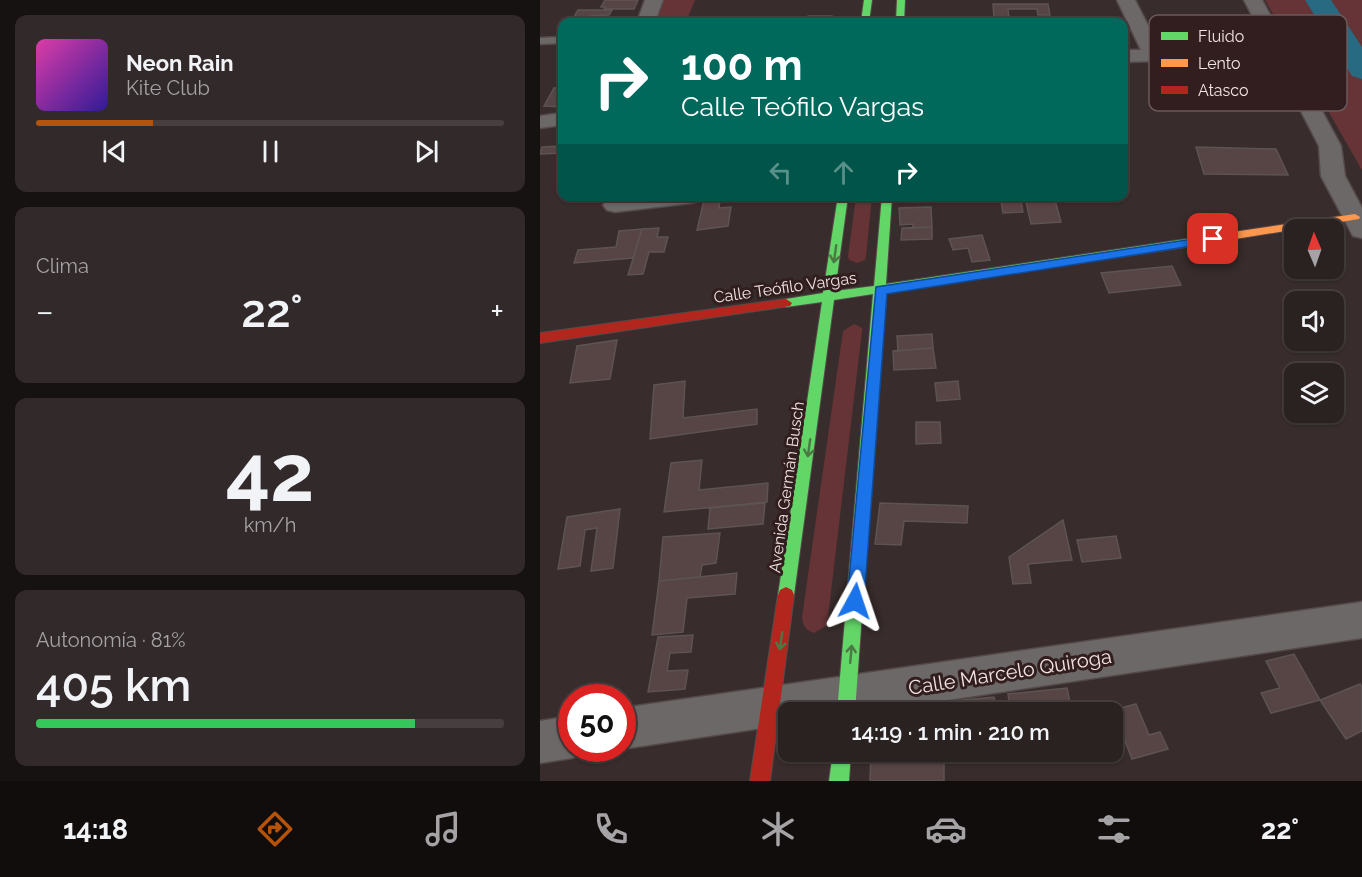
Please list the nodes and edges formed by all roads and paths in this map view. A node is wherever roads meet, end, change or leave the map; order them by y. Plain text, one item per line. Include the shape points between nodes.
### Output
1 (654, 0) edge
2 (868, 0) edge
3 (901, 0) edge
4 (1126, 0) edge
5 (1253, 0) edge
6 (1261, 15) edge
7 (647, 18) edge
8 (866, 18) edge
9 (900, 18) edge
10 (558, 40) edge
11 (540, 41) edge
12 (1149, 47) edge
13 (1149, 55) edge
14 (1128, 56) edge
15 (1312, 111) edge
16 (558, 120) edge
17 (540, 122) edge
18 (649, 201) edge
19 (842, 201) edge
20 (887, 201) edge
21 (615, 205) dead end
22 (1358, 224) edge
23 (881, 290) junction
24 (830, 297) junction
25 (540, 338) edge
26 (1362, 620) edge
27 (847, 702) edge
28 (865, 702) edge
29 (772, 707) junction
30 (778, 707) edge
31 (636, 727) edge
32 (558, 739) edge
33 (540, 742) edge
34 (841, 762) edge
35 (760, 781) edge
36 (839, 781) edge

1 - 7 street
2 - 8 main road
3 - 9 main road
4 - 12 street
5 - 6 street
10 - 11 lane
13 - 14 street
15 - 22 street via 1330,147 1333,176
16 - 17 street
18 - 21 street
19 -> 24 main road, Avenida Germán Busch
20 - 23 main road
22 - 23 main road, Calle Teófilo Vargas
23 - 24 main road, Calle Teófilo Vargas
27 -> 23 main road
24 - 25 main road, Calle Teófilo Vargas
24 -> 29 main road, Avenida Germán Busch
26 - 28 street, Calle Marcelo Quiroga
29 - 30 street, Calle Marcelo Quiroga
29 - 31 street, Calle Marcelo Quiroga
29 - 35 main road, Avenida Germán Busch
32 - 33 street
34 - 36 main road

